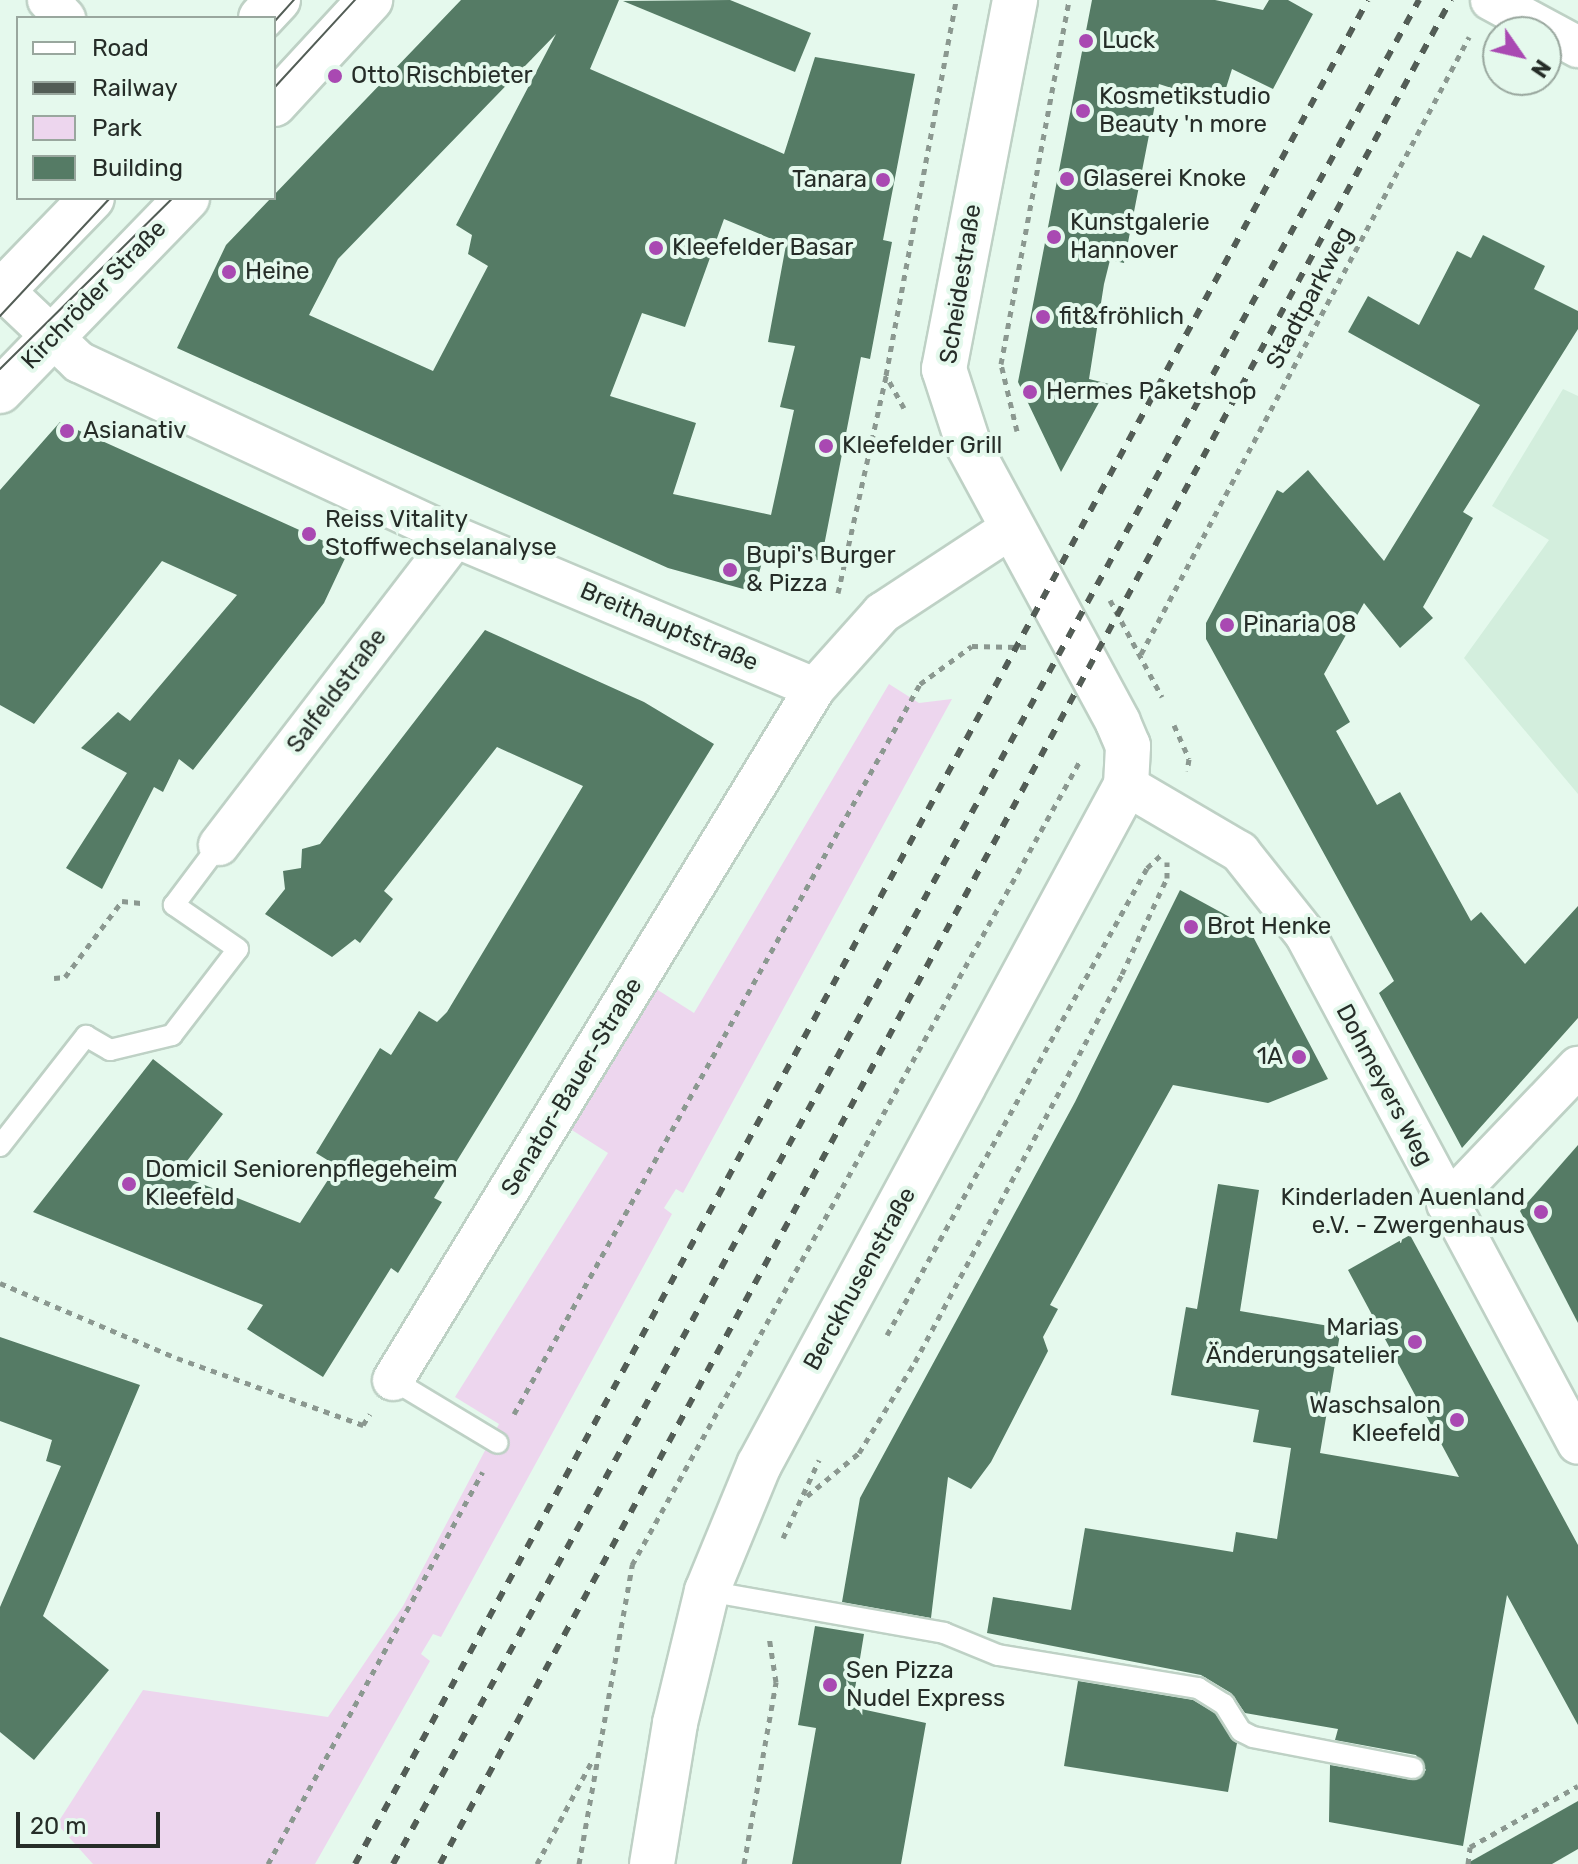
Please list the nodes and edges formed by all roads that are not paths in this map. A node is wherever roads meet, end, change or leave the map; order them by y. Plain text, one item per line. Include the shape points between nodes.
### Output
1 (48, 0) edge
2 (278, 0) edge
3 (370, 0) edge
4 (1015, 0) edge
5 (1482, 14) edge
6 (63, 16) edge
7 (263, 16) edge
8 (1578, 47) edge
9 (276, 102) edge
10 (90, 200) edge
11 (185, 200) edge
12 (2, 292) edge
13 (53, 337) junction
14 (0, 391) edge
15 (1013, 527) junction
16 (455, 537) junction
17 (815, 688) junction
18 (1118, 722) joint
19 (1126, 785) junction
20 (219, 845) joint
21 (1578, 1067) edge
22 (0, 1146) edge
23 (1447, 1204) junction
24 (393, 1380) joint
25 (498, 1443) road end
26 (1578, 1444) edge
27 (707, 1591) junction
28 (1413, 1768) dead end
29 (652, 1864) edge

1 - 6 street
2 - 7 street
3 - 9 street
4 - 15 street, Scheidestraße via 944,369 969,446
5 - 8 street
10 - 12 street
11 - 13 street, Kirchröder Straße
12 - 13 street, Breithauptstraße
13 - 14 street, Kirchröder Straße
13 - 16 street, Breithauptstraße via 79,362
15 - 17 street via 882,613
15 - 18 street, Scheidestraße
16 - 17 street, Breithauptstraße
16 - 20 street, Salfeldstraße
17 - 24 street, Senator-Bauer-Straße
18 - 19 street, Berckhusenstraße via 1128,746
19 - 23 street, Dohmeyers Weg via 1240,852 1305,934
19 - 27 street, Berckhusenstraße via 759,1465
20 - 22 lane via 174,905 238,949 172,1035 110,1050 86,1036
21 - 23 street
23 - 26 street, Dohmeyers Weg
24 - 25 lane
27 - 28 lane via 944,1633 998,1655 1198,1688 1224,1704 1241,1731 1253,1737
27 - 29 street, Berckhusenstraße via 675,1723

